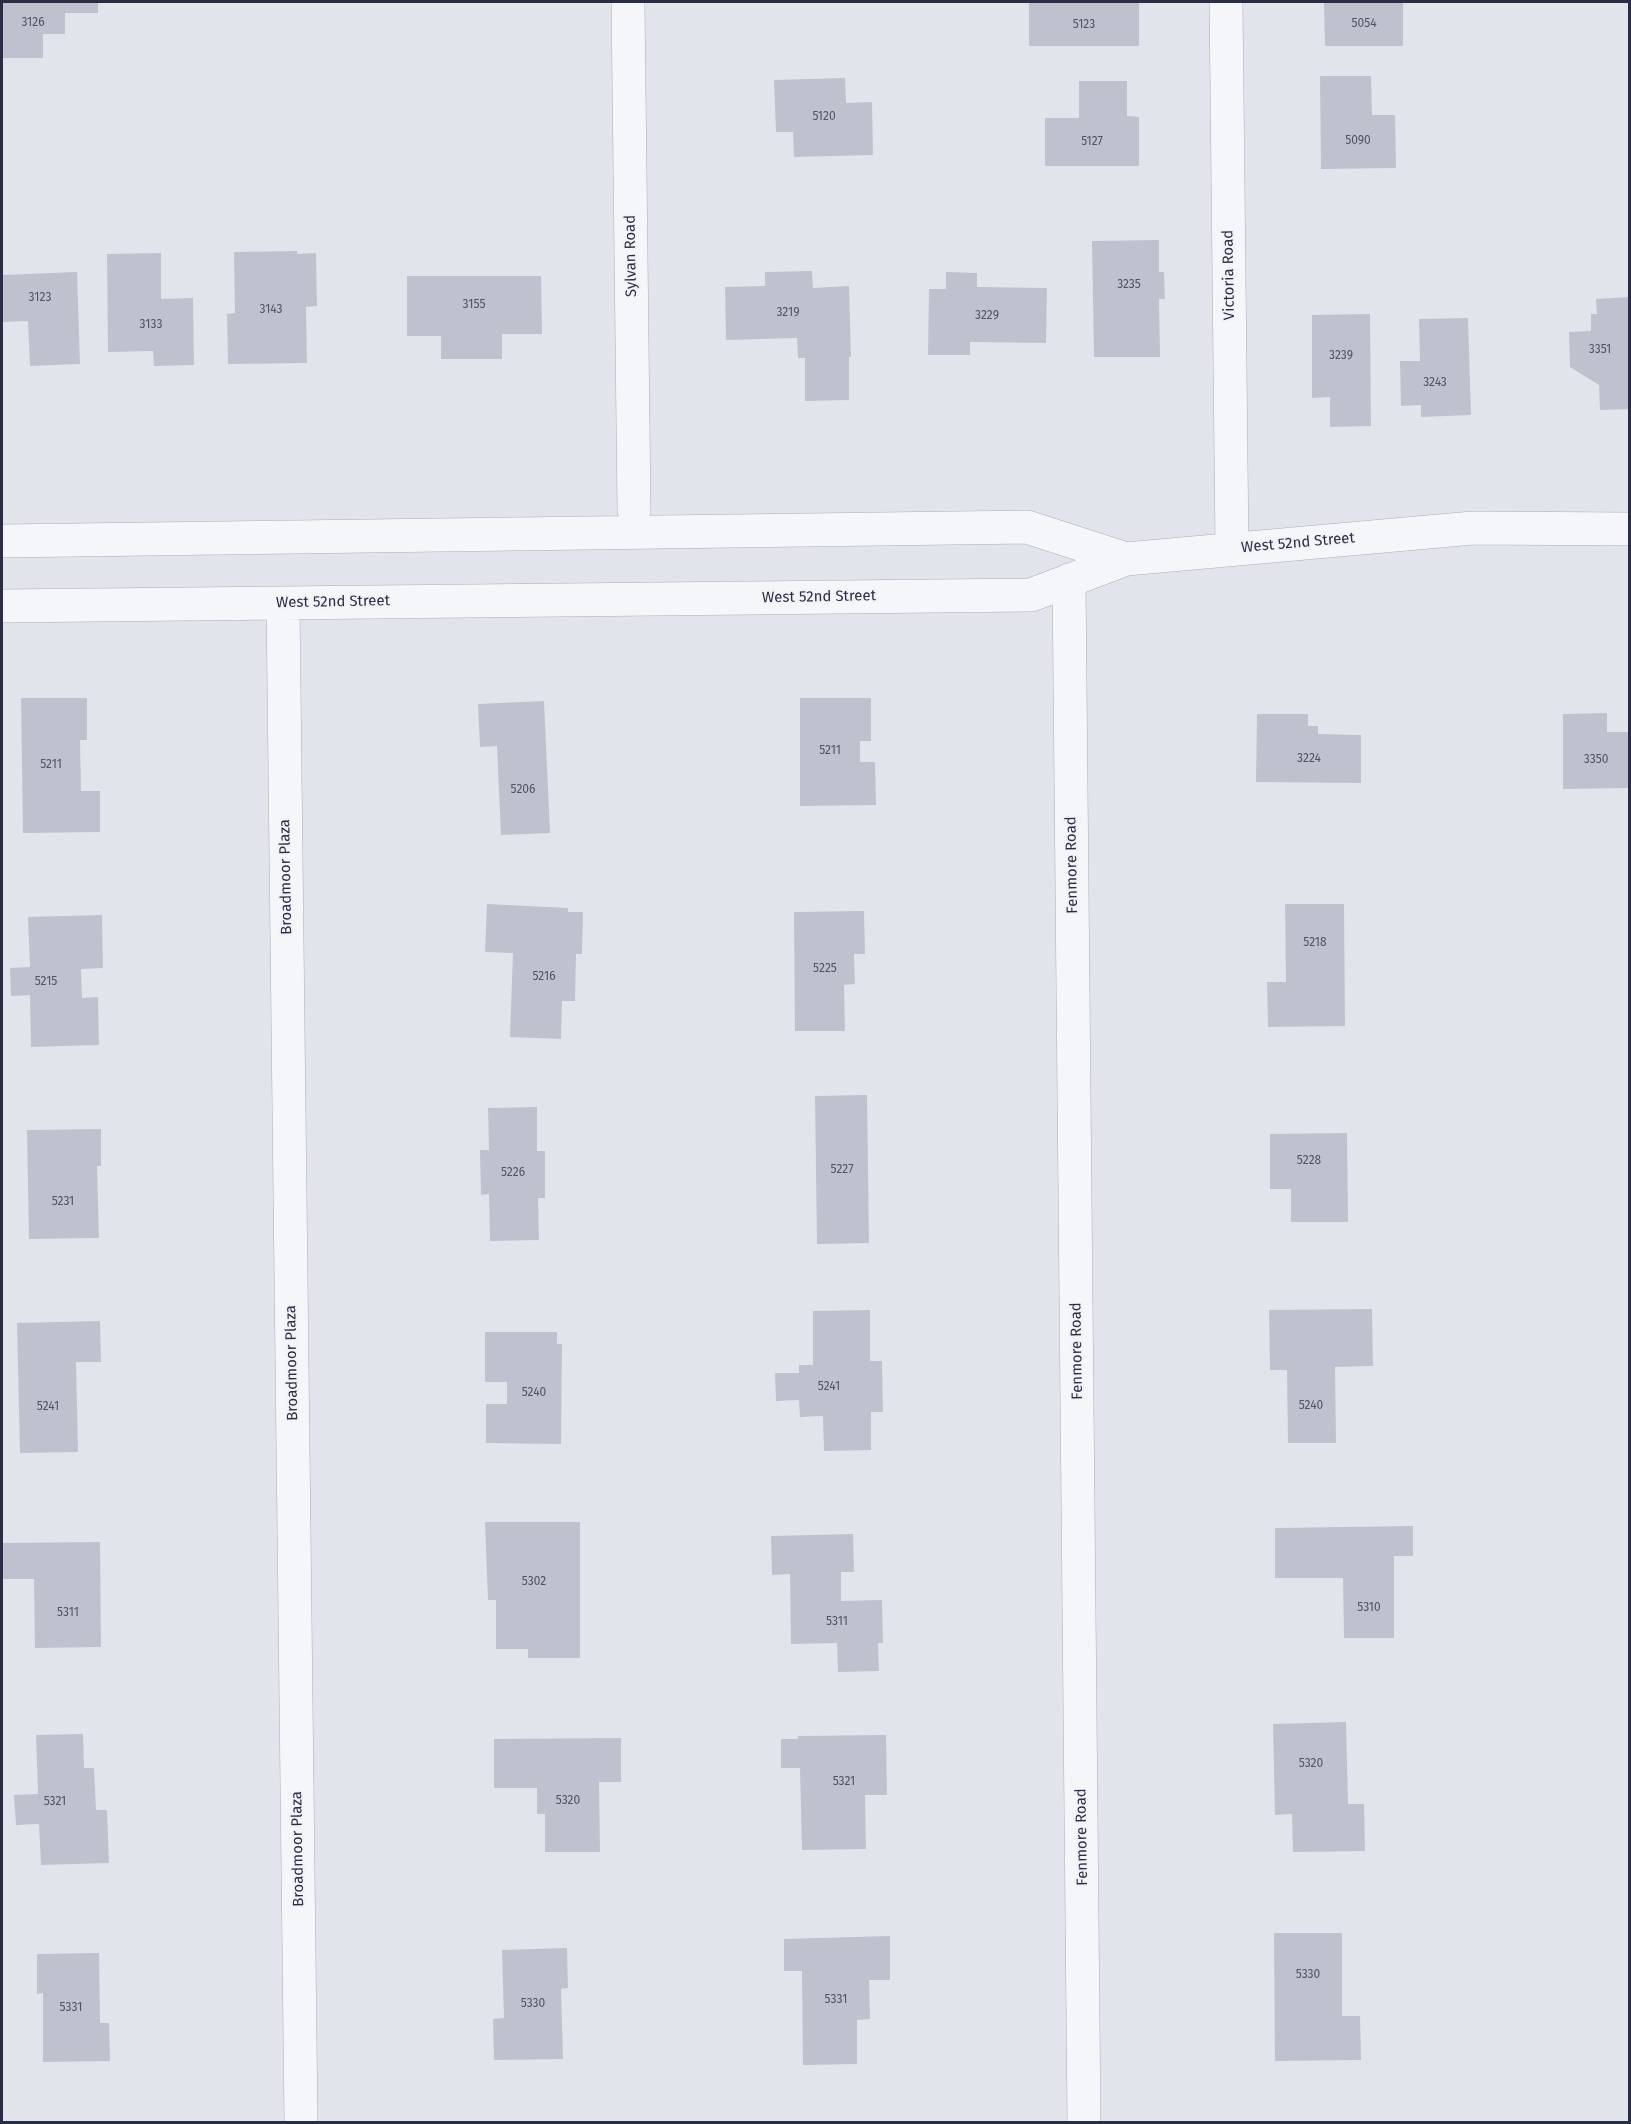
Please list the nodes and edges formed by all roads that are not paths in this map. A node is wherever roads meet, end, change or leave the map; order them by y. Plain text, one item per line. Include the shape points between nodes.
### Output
1 (628, 2) edge
2 (1226, 2) edge
3 (634, 510) dead end
4 (1629, 529) edge
5 (2, 541) edge
6 (1232, 549) junction
7 (1126, 559) junction
8 (1069, 580) junction
9 (283, 603) junction
10 (2, 606) edge
11 (301, 2122) edge
12 (1084, 2122) edge

1 - 3 street, Sylvan Road
2 - 6 street, Victoria Road
4 - 6 street, West 52nd Street via 1473,528
5 - 7 street via 1028,527
6 - 7 street, West 52nd Street
7 - 8 street, West 52nd Street
8 - 9 street, West 52nd Street via 1031,595
8 - 12 street, Fenmore Road
9 - 10 street, West 52nd Street
9 - 11 street, Broadmoor Plaza

